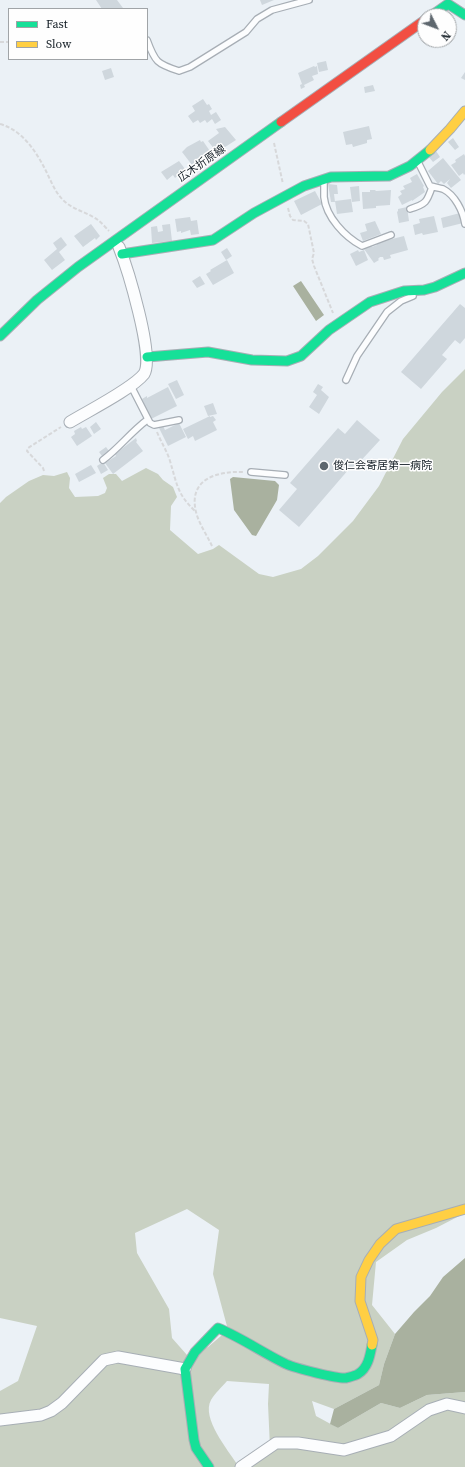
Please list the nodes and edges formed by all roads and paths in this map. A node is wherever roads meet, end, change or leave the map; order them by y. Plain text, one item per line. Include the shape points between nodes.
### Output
1 (309, 0) edge
2 (445, 2) edge
3 (465, 15) edge
4 (417, 26) edge
5 (148, 42) edge
6 (465, 110) edge
7 (0, 124) edge
8 (271, 130) junction
9 (417, 160) junction
10 (324, 178) junction
11 (432, 187) junction
12 (285, 196) junction
13 (410, 209) dead end
14 (465, 224) edge
15 (391, 235) dead end
16 (116, 240) junction
17 (122, 254) junction
18 (465, 273) edge
19 (424, 290) junction
20 (335, 326) junction
21 (0, 336) edge
22 (147, 357) junction
23 (346, 380) dead end
24 (130, 386) junction
25 (147, 420) junction
26 (179, 420) dead end
27 (70, 422) joint
28 (154, 425) junction
29 (103, 460) dead end
30 (44, 471) dead end
31 (251, 472) joint
32 (285, 475) dead end
33 (196, 512) junction
34 (212, 546) dead end
35 (465, 1209) edge
36 (185, 1369) junction
37 (465, 1408) edge
38 (0, 1420) edge
39 (209, 1467) edge
40 (241, 1467) edge

1 - 5 lane via 272,10 257,19 246,32 190,67 179,71 157,62
2 - 3 street
4 - 8 street, 広木折原線
6 - 9 street via 453,127
7 - 16 path via 15,130 24,138 43,164 62,199 71,207 98,220
8 - 12 path
8 - 16 street, 広木折原線
9 - 10 street via 400,172 388,176
9 - 11 lane
10 - 12 street
10 - 15 lane via 324,198 336,224 345,234 362,246
11 - 13 lane via 426,202
11 - 14 lane via 441,188 452,197 462,210
12 - 17 street via 213,240
12 - 20 path via 293,220 308,224 314,253 312,259 334,314
16 - 17 street
16 - 21 street, 広木折原線 via 66,276
17 - 22 street via 141,320
18 - 19 street
19 - 20 street via 404,291 370,302
19 - 23 lane via 387,312 357,356
20 - 22 street via 301,356 287,361 252,360 208,352
22 - 24 street via 145,372
24 - 25 lane
24 - 27 street
25 - 28 lane
25 - 29 lane
26 - 28 lane
27 - 30 path via 27,451
28 - 33 path via 170,460 176,485 185,501
31 - 32 lane
31 - 33 path via 220,473 199,485 195,500
33 - 34 path
35 - 36 street via 396,1230 380,1244 369,1260 361,1277 360,1301 373,1340 365,1368 357,1375 345,1378 287,1364 218,1328 198,1348
36 - 38 street via 118,1357 104,1360 51,1411 40,1415
36 - 39 street via 194,1440 196,1448
37 - 40 street via 447,1404 429,1410 391,1436 344,1450 298,1442 276,1443

